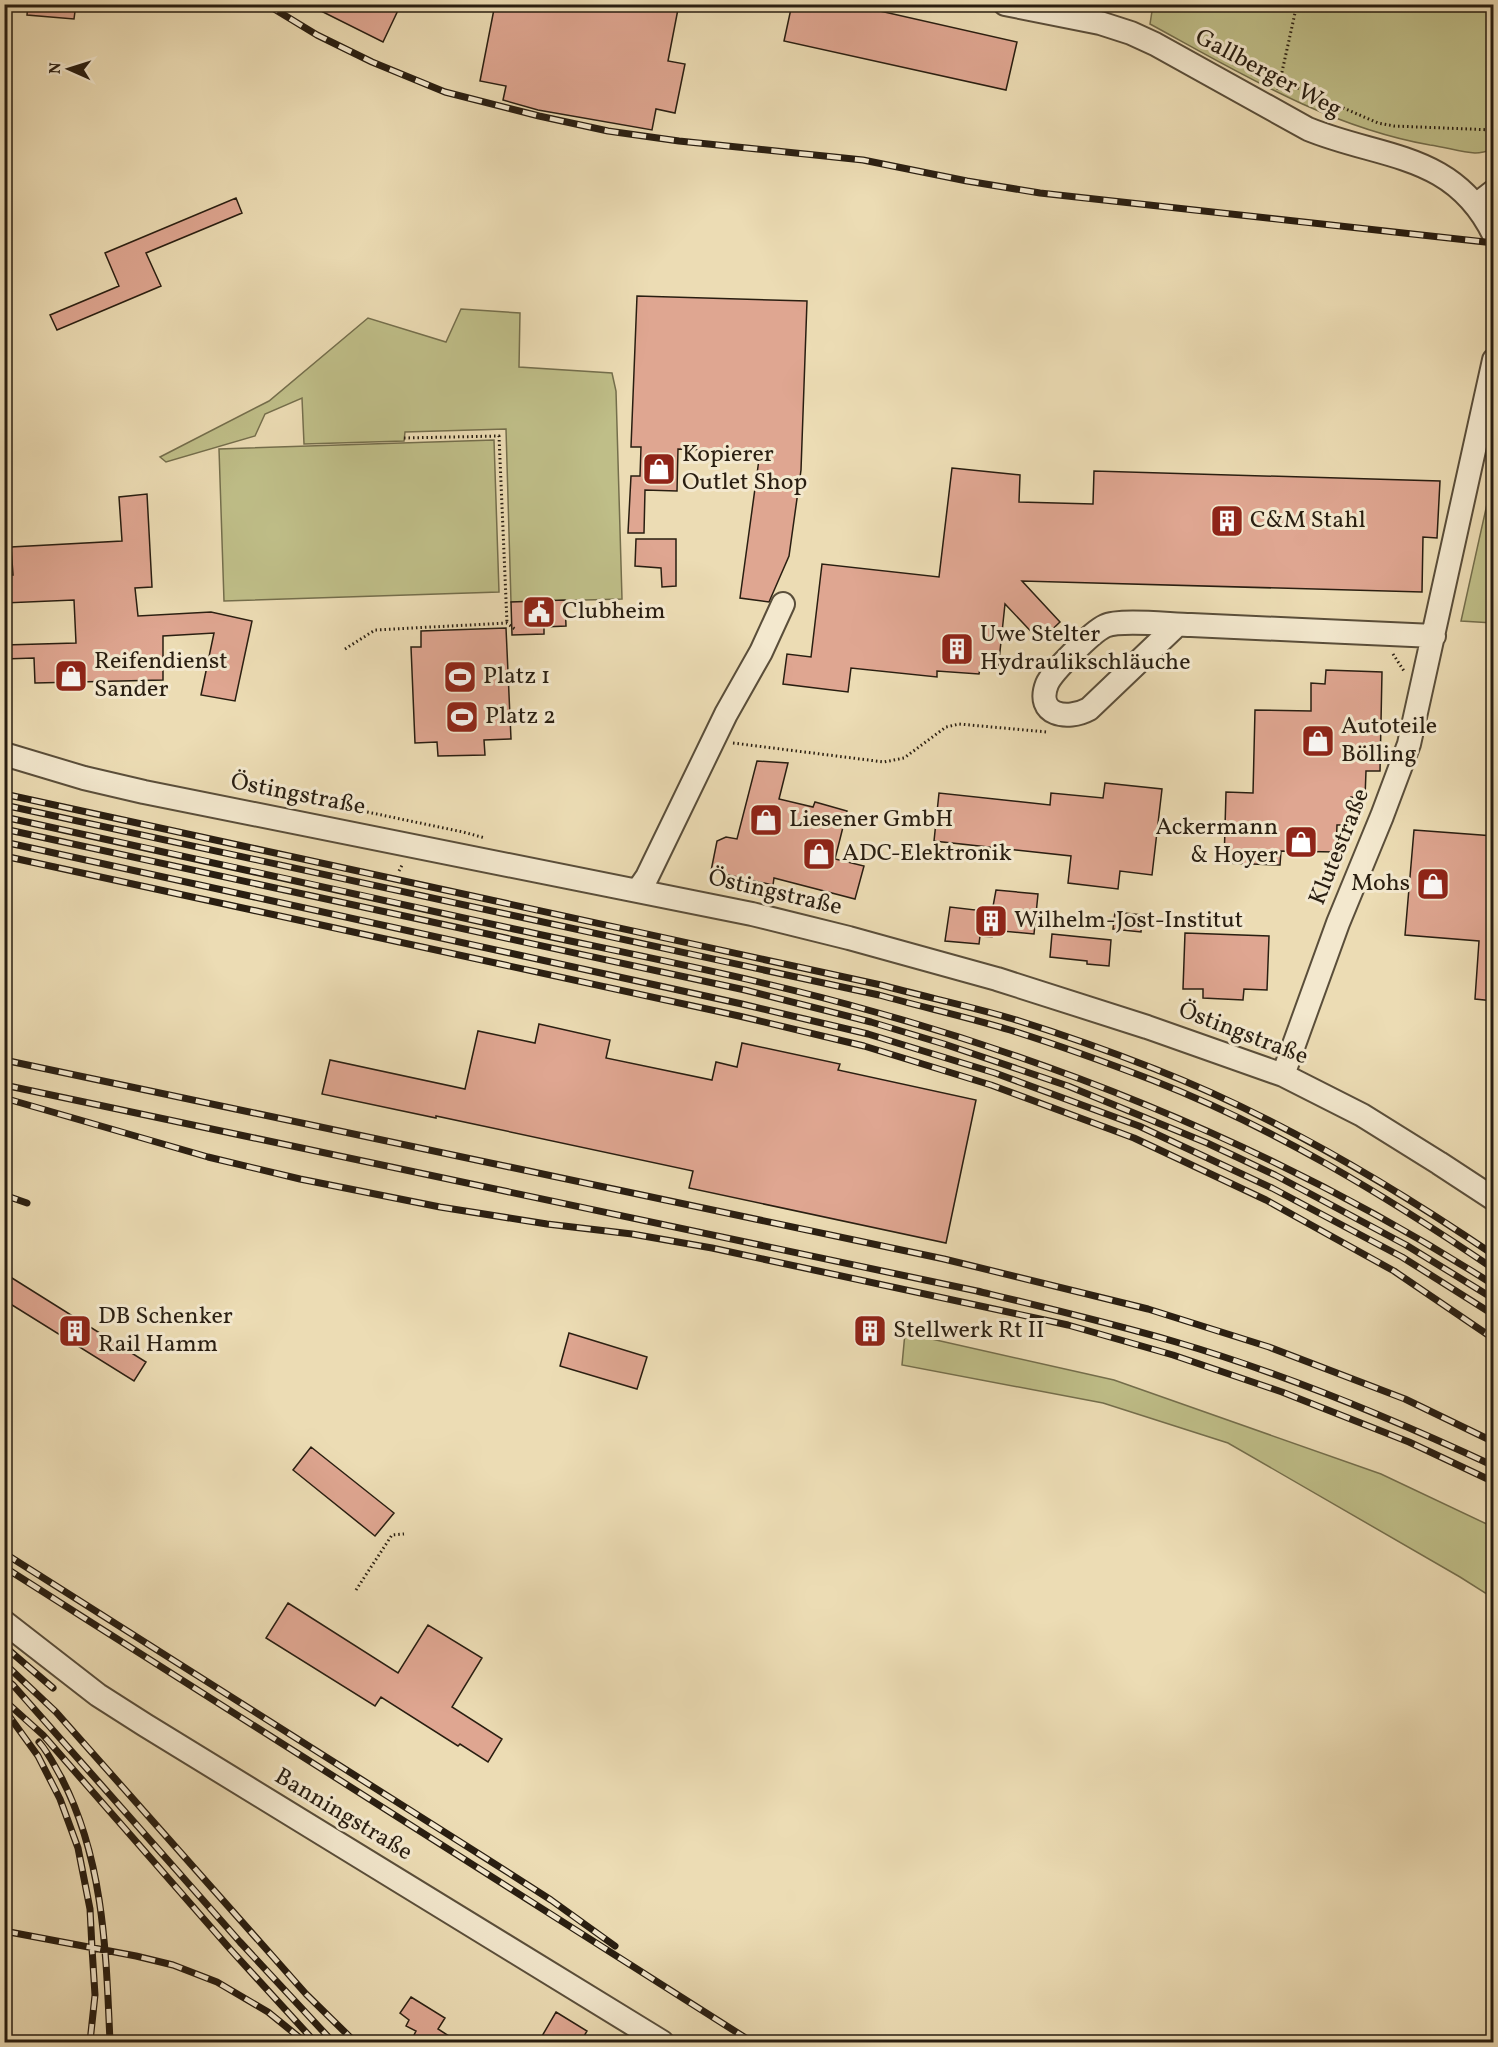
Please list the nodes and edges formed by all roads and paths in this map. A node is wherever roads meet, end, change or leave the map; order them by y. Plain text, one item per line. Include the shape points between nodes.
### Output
1 (1005, 4) edge
2 (1297, 4) edge
3 (1489, 4) edge
4 (1494, 9) edge
5 (1281, 81) junction
6 (1267, 108) junction
7 (1494, 130) edge
8 (1494, 191) edge
9 (1476, 205) junction
10 (1494, 235) edge
11 (1494, 360) edge
12 (404, 438) dead end
13 (783, 604) dead end
14 (507, 623) junction
15 (1177, 625) junction
16 (516, 630) dead end
17 (1434, 636) junction
18 (345, 649) dead end
19 (4, 754) edge
20 (638, 890) junction
21 (1283, 1075) junction
22 (1494, 1199) edge
23 (404, 1534) dead end
24 (356, 1590) dead end
25 (4, 1622) edge
26 (662, 2043) edge

1 - 6 street, Gallberger Weg via 1131,33
2 - 5 path
3 - 4 path
5 - 6 path
5 - 7 path via 1378,123
6 - 9 street, Gallberger Weg via 1333,139 1425,166 1455,185
8 - 9 street
9 - 10 street
11 - 17 street, Klutestraße
12 - 14 path via 499,436
13 - 20 street
14 - 16 path
14 - 18 path via 375,630
15 - 15 street via 1119,623 1098,630 1054,673 1044,698 1047,705 1059,716 1089,710
15 - 17 street
17 - 21 street, Klutestraße via 1409,744
19 - 20 street, Östingstraße via 144,792
20 - 21 street, Östingstraße via 826,931 986,976
21 - 22 street, Östingstraße via 1362,1115
23 - 24 path via 392,1535
25 - 26 street, Banningstraße via 126,1713

